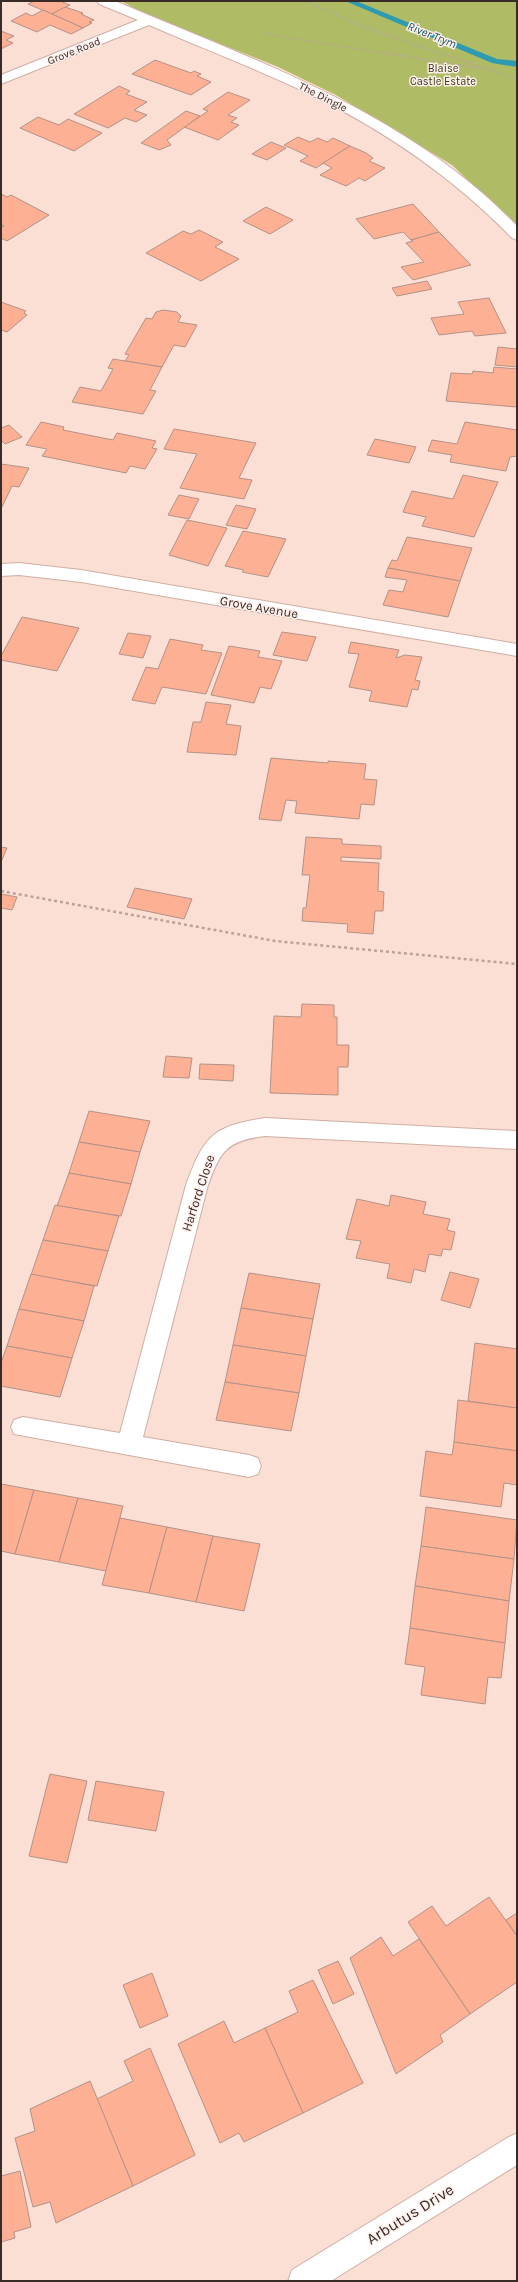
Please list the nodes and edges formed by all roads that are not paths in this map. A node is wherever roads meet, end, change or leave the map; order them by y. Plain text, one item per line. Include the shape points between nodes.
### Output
1 (104, 1) edge
2 (148, 21) junction
3 (1, 80) edge
4 (517, 236) edge
5 (1, 570) edge
6 (517, 650) edge
7 (517, 1140) edge
8 (24, 1427) dead end
9 (129, 1446) junction
10 (248, 1466) dead end
11 (517, 2148) edge
12 (303, 2281) edge

1 - 2 street, The Dingle
2 - 3 street, Grove Road
2 - 4 street, The Dingle via 318,93 376,125 490,206
5 - 6 street, Grove Avenue via 20,569 81,576
7 - 9 street, Harford Close via 265,1127 232,1134 218,1142 210,1150 197,1185
8 - 9 street
9 - 10 street
11 - 12 street, Arbutus Drive

